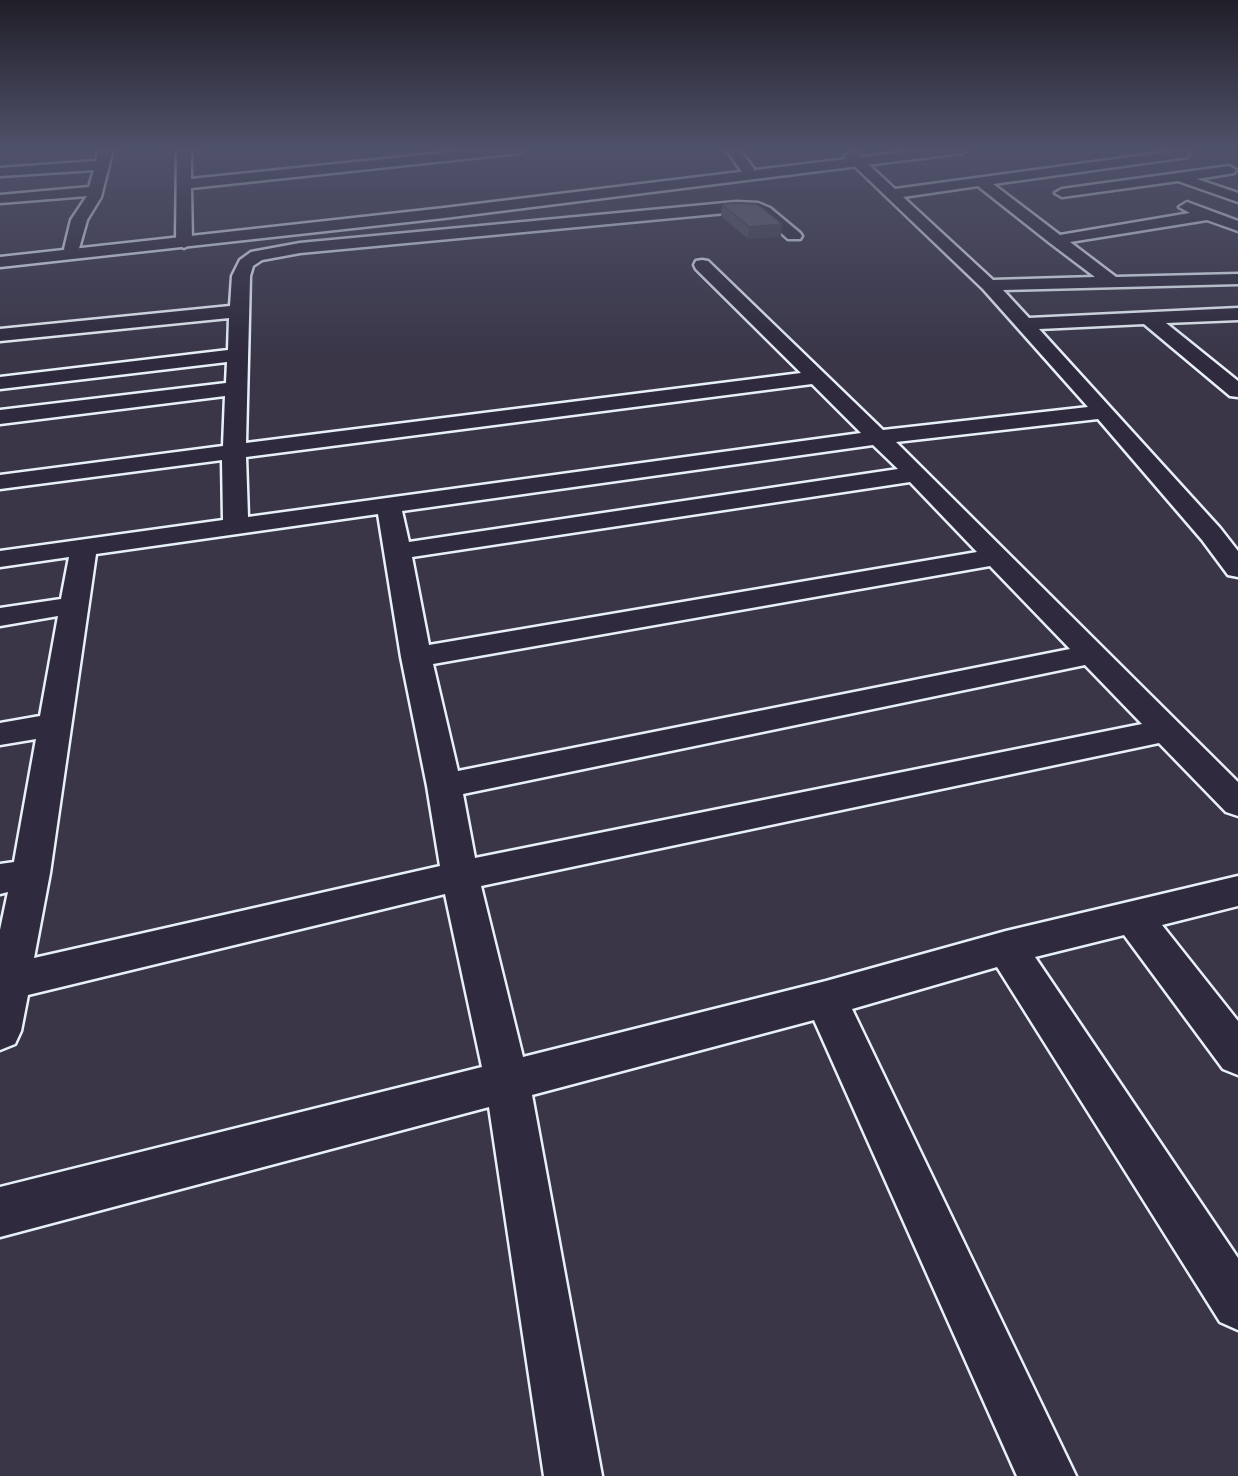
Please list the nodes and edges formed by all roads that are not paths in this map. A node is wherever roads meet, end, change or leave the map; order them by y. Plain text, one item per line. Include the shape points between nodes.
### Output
1 (80, 218) edge
2 (184, 218) edge
3 (362, 218) edge
4 (375, 218) edge
5 (630, 218) edge
6 (772, 218) edge
7 (918, 218) edge
8 (1027, 218) edge
9 (1092, 218) dead end
10 (1191, 218) edge
11 (1217, 218) edge
12 (1238, 226) edge
13 (1120, 229) junction
14 (794, 237) dead end
15 (184, 240) junction
16 (1056, 240) junction
17 (72, 249) junction
18 (0, 256) edge
19 (0, 262) edge
20 (702, 266) dead end
21 (1238, 279) edge
22 (1183, 281) junction
23 (1113, 283) junction
24 (990, 285) junction
25 (238, 311) junction
26 (1233, 315) edge
27 (1149, 319) junction
28 (1025, 324) junction
29 (0, 334) edge
30 (236, 355) junction
31 (818, 377) junction
32 (0, 383) edge
33 (236, 388) junction
34 (1238, 391) edge
35 (1104, 412) junction
36 (0, 417) edge
37 (878, 437) junction
38 (234, 451) junction
39 (916, 474) junction
40 (0, 482) edge
41 (389, 506) junction
42 (236, 526) junction
43 (1211, 534) junction
44 (1238, 534) edge
45 (84, 547) junction
46 (399, 551) junction
47 (995, 557) junction
48 (0, 559) edge
49 (1238, 569) edge
50 (75, 605) junction
51 (0, 617) edge
52 (1091, 654) junction
53 (416, 657) junction
54 (54, 725) junction
55 (1168, 730) junction
56 (0, 734) edge
57 (444, 786) junction
58 (1238, 803) edge
59 (15, 876) edge
60 (460, 876) junction
61 (1238, 891) edge
62 (1133, 917) junction
63 (1006, 948) junction
64 (5, 983) edge
65 (826, 999) junction
66 (0, 1031) edge
67 (1238, 1055) edge
68 (507, 1080) junction
69 (0, 1212) edge
70 (1238, 1304) edge
71 (573, 1476) edge
72 (1047, 1476) edge

1 - 17 street
2 - 15 street
3 - 15 street
4 - 15 street
5 - 25 street via 300,248 257,256 246,264
6 - 14 street
7 - 24 street
8 - 16 street
9 - 13 street
10 - 13 street
11 - 12 street
13 - 16 street
15 - 17 street
15 - 19 street
16 - 23 street
17 - 18 street
20 - 31 street
21 - 22 street
22 - 23 street
22 - 26 street
23 - 24 street
24 - 28 street
25 - 29 street
25 - 30 street
26 - 27 street
27 - 28 street
27 - 34 street
28 - 35 street
30 - 32 street
30 - 33 street
31 - 37 street
31 - 38 street
33 - 36 street
33 - 38 street
35 - 37 street
35 - 43 street
37 - 39 street
37 - 41 street
38 - 40 street
38 - 42 street
39 - 46 street
39 - 47 street
41 - 42 street
41 - 46 street
42 - 45 street
43 - 44 street
43 - 49 street
45 - 48 street
45 - 50 street
46 - 53 street
47 - 52 street
47 - 53 street
50 - 51 street
50 - 54 street
52 - 55 street
52 - 57 street
53 - 57 street
54 - 56 street
54 - 59 street
55 - 58 street
55 - 60 street
57 - 60 street
59 - 64 street
60 - 64 street
60 - 68 street
61 - 62 street
62 - 63 street
62 - 67 street
63 - 65 street
63 - 70 street
64 - 66 street
65 - 68 street
65 - 72 street
68 - 69 street
68 - 71 street

